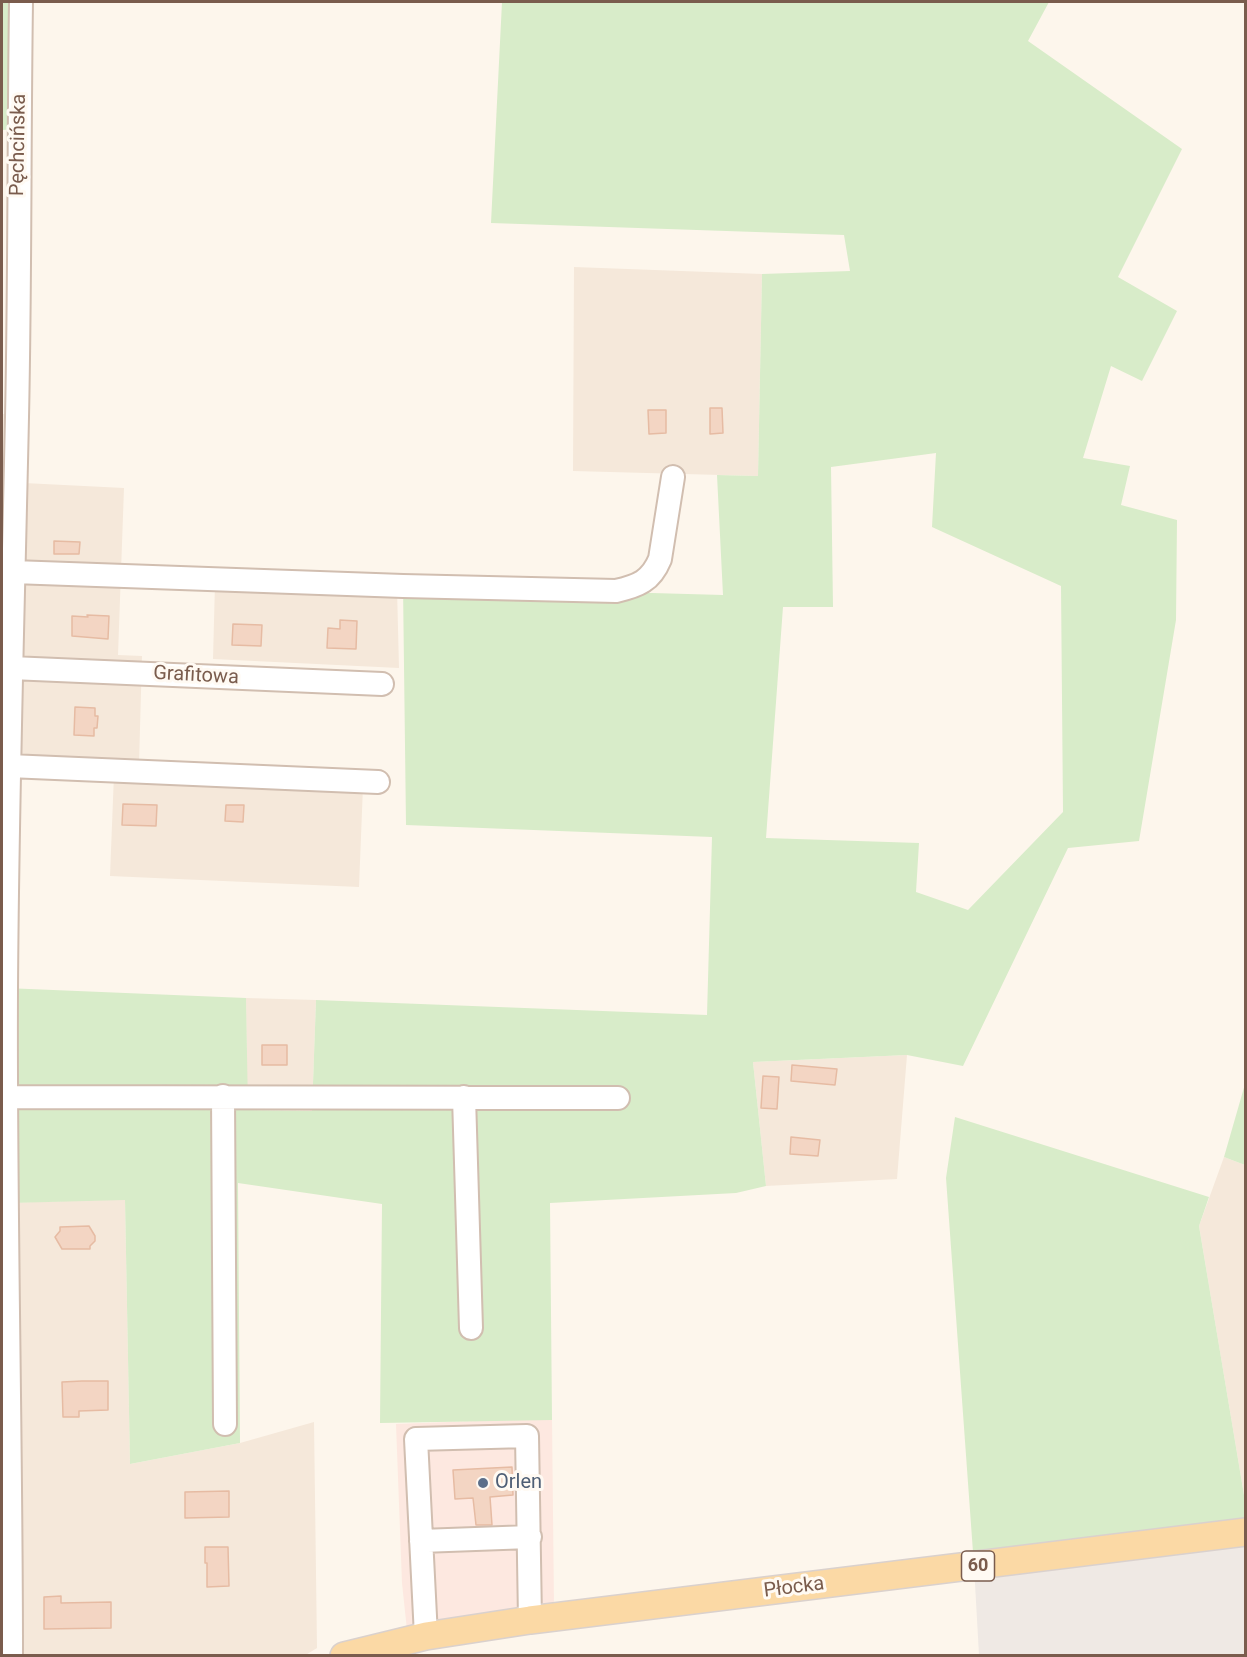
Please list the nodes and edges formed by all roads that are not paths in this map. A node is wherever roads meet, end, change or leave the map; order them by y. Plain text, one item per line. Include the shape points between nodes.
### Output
1 (21, 2) edge
2 (674, 477) dead end
3 (13, 572) junction
4 (11, 668) junction
5 (382, 684) dead end
6 (9, 766) junction
7 (378, 782) dead end
8 (4, 917) edge
9 (223, 1096) junction
10 (7, 1097) junction
11 (464, 1097) junction
12 (618, 1098) dead end
13 (471, 1328) dead end
14 (225, 1424) dead end
15 (6, 1487) edge
16 (1245, 1532) edge
17 (530, 1537) junction
18 (421, 1541) junction
19 (530, 1620) junction
20 (426, 1636) junction
21 (10, 1656) edge
22 (344, 1656) edge

1 - 3 street, Pęchcińska
2 - 3 street via 655,572 633,587 616,591
3 - 4 street, Pęchcińska
4 - 5 street, Grafitowa
4 - 6 street, Pęchcińska
6 - 7 street
6 - 8 street, Pęchcińska
8 - 10 street, Pęchcińska
9 - 10 street
9 - 11 street
9 - 14 street
10 - 15 street, Pęchcińska
11 - 12 street
11 - 13 street
15 - 21 street, Pęchcińska
16 - 19 main road, Płocka / 60
17 - 18 street
17 - 18 street via 526,1436 416,1439
17 - 19 street
18 - 20 street
19 - 20 main road, Płocka / 60
20 - 22 main road, Płocka / 60

